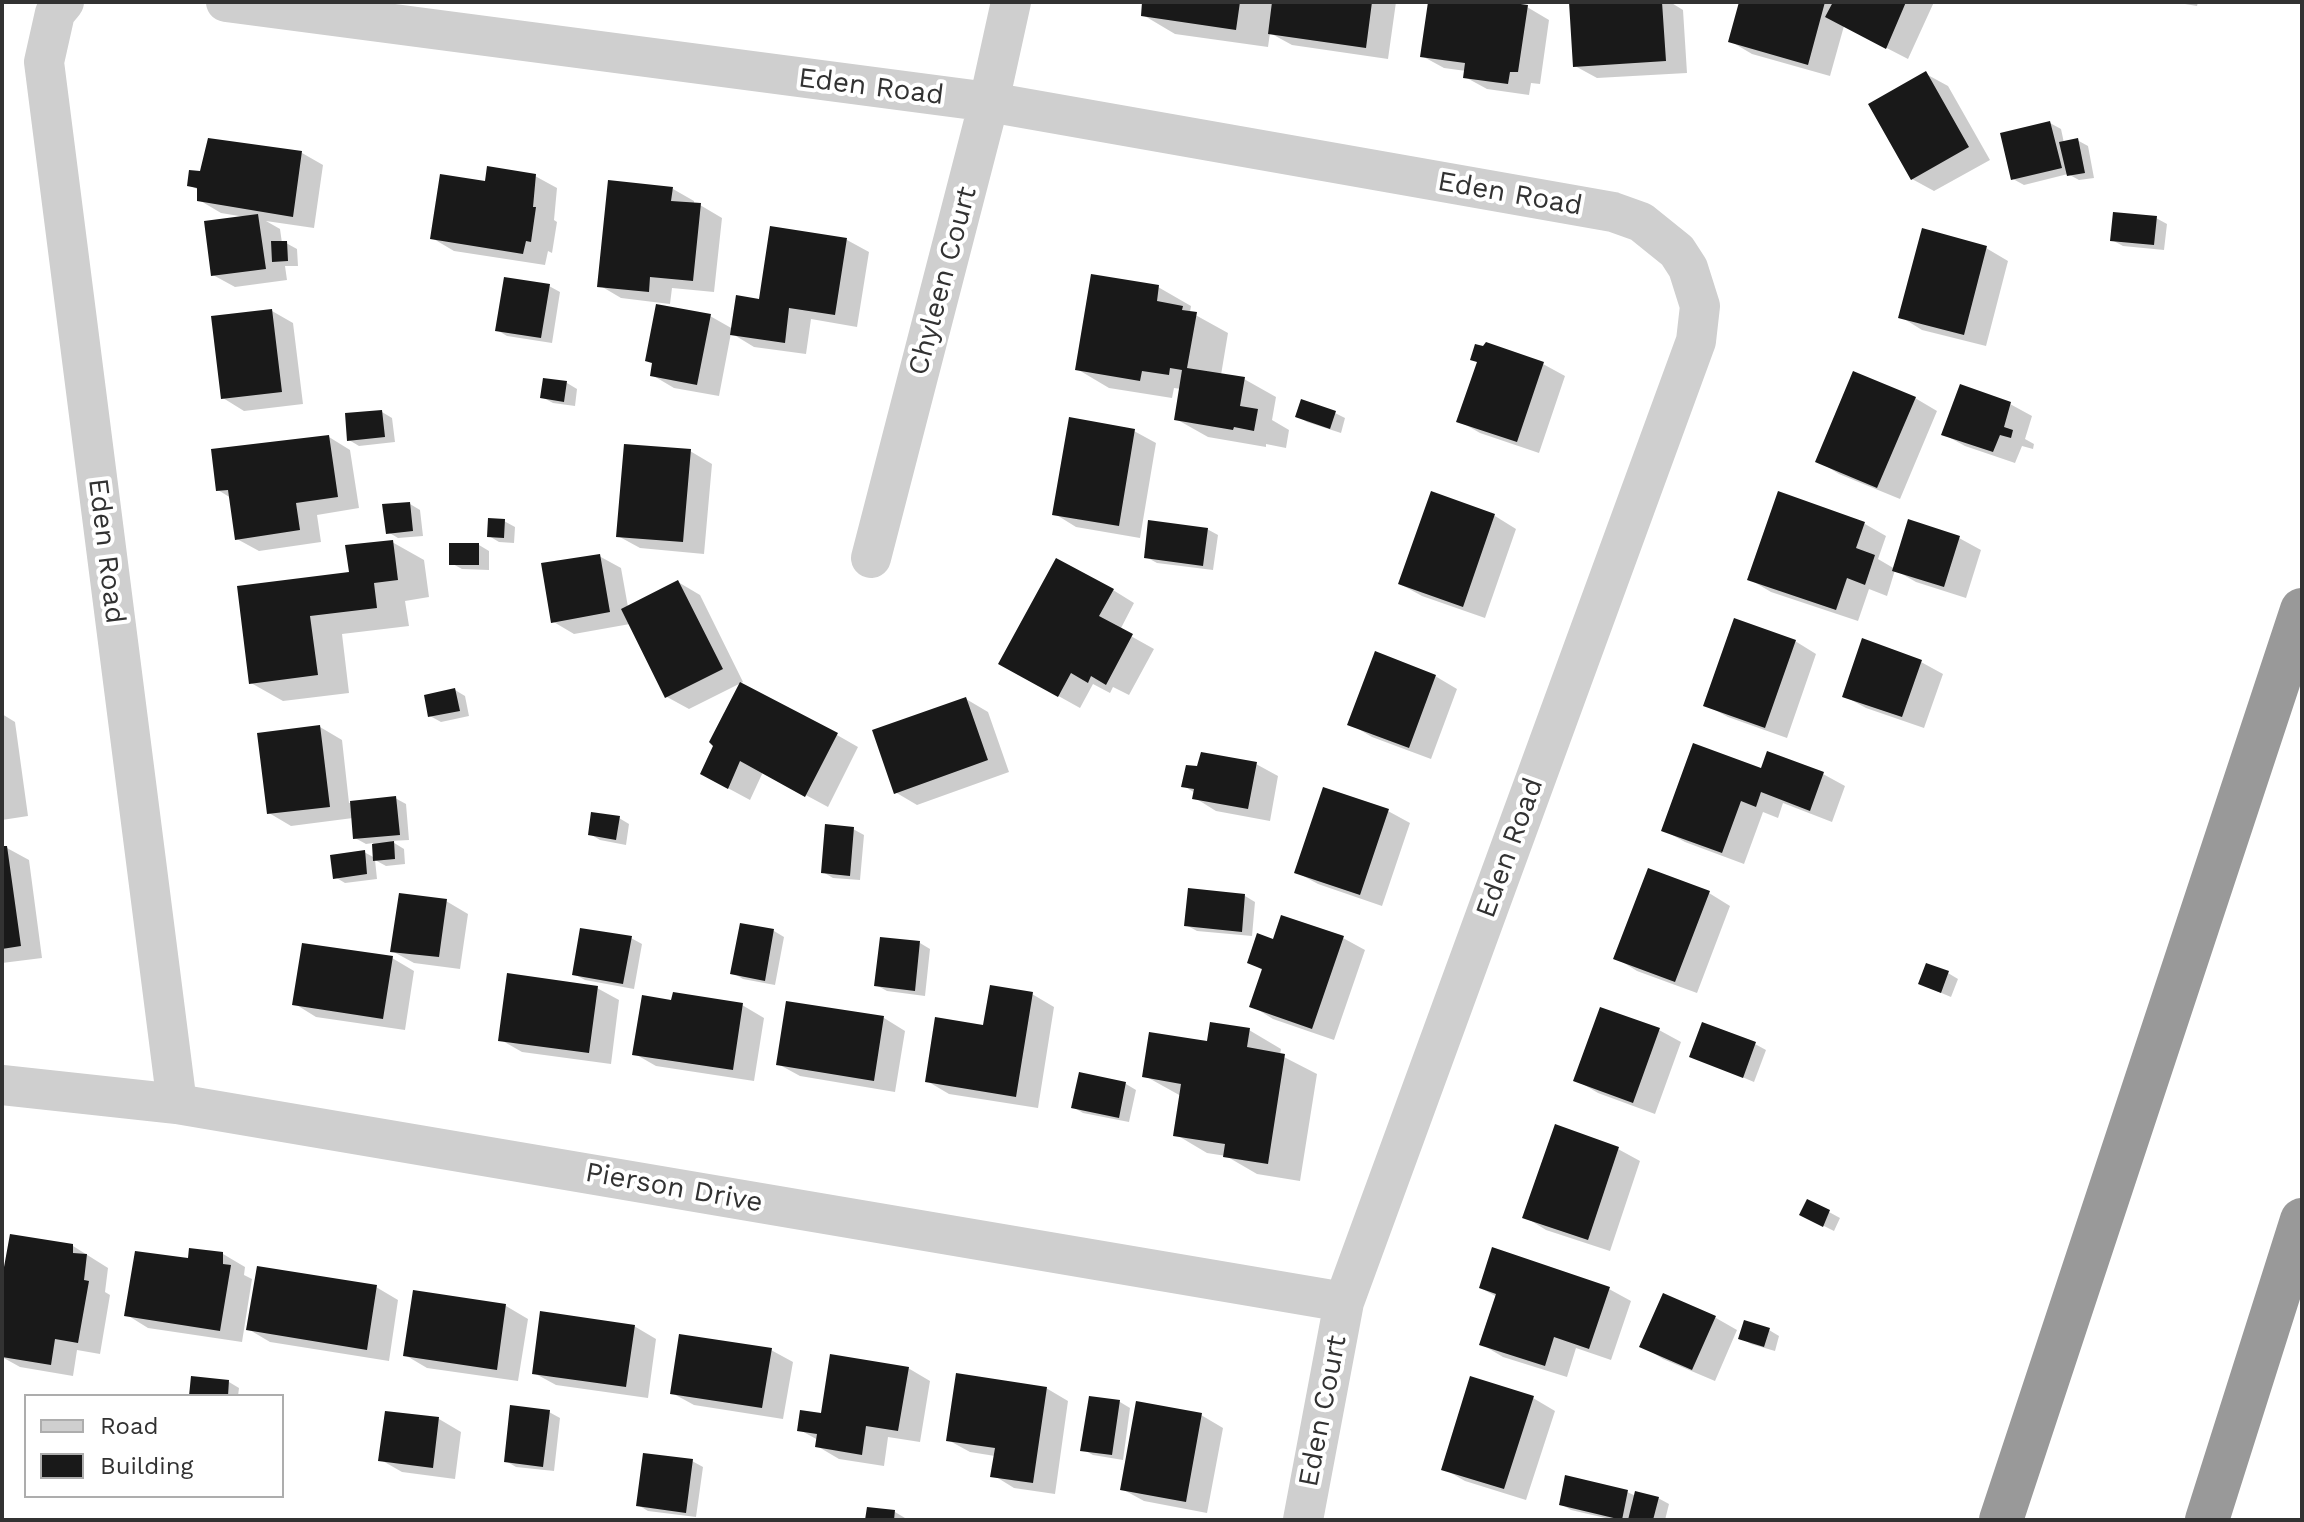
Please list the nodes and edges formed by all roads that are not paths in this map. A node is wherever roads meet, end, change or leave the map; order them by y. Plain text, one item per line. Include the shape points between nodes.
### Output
1 (64, 2) edge
2 (226, 2) edge
3 (1011, 2) edge
4 (989, 102) junction
5 (871, 558) dead end
6 (2302, 610) edge
7 (2, 1085) edge
8 (177, 1104) junction
9 (2302, 1220) edge
10 (1344, 1302) junction
11 (1303, 1520) edge
12 (2001, 1520) edge
13 (2207, 1520) edge

1 - 8 street, Eden Road via 55,13 44,62
2 - 4 street, Eden Road
3 - 4 street, Chyleen Court
4 - 5 street, Chyleen Court
4 - 10 street, Eden Road via 1613,212 1641,222 1677,251 1700,306 1696,341
6 - 12 highway
7 - 8 street, Pierson Drive
8 - 10 street, Pierson Drive
9 - 13 highway
10 - 11 street, Eden Court

